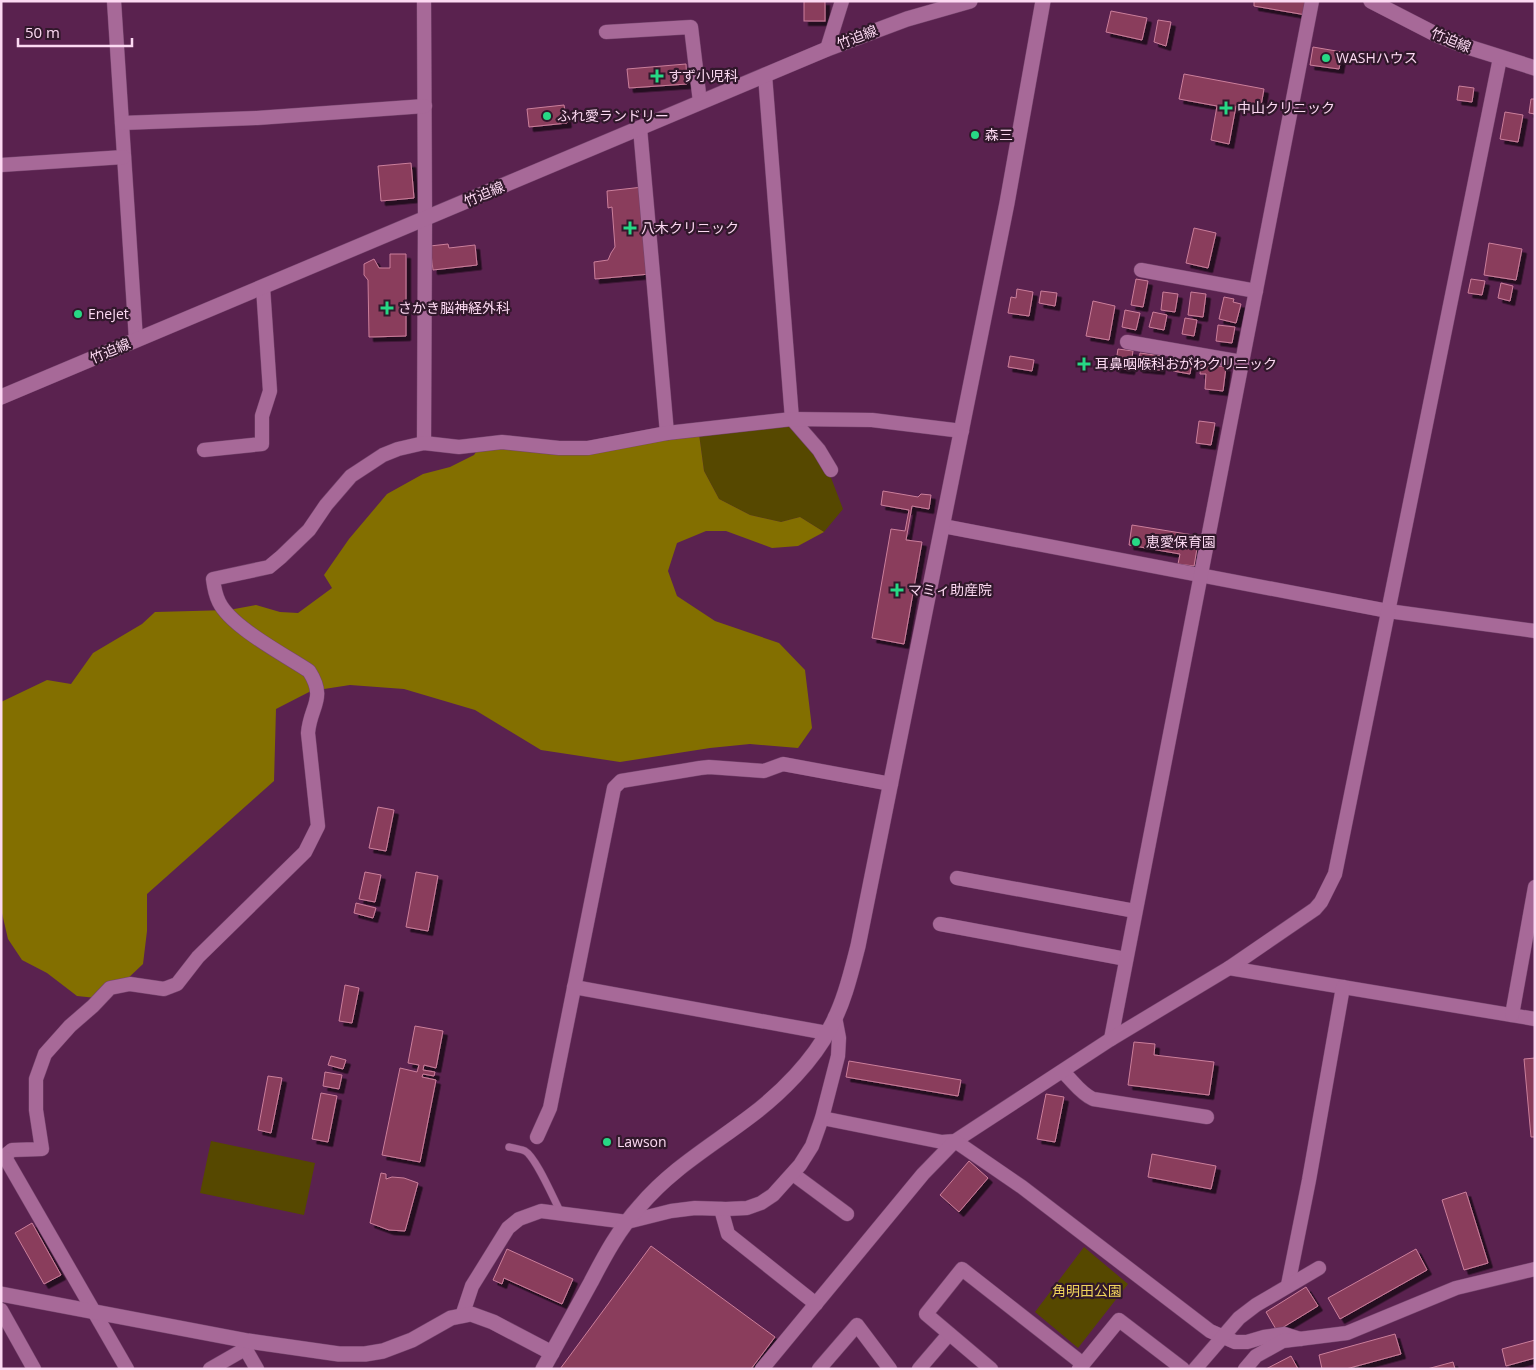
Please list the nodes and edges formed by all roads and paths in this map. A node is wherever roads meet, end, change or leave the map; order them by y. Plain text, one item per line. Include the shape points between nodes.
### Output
1 (114, 1) edge
2 (424, 1) edge
3 (842, 1) edge
4 (970, 1) edge
5 (1043, 1) edge
6 (1312, 1) edge
7 (1371, 1) edge
8 (606, 32) dead end
9 (827, 49) junction
10 (1500, 58) junction
11 (1535, 68) edge
12 (765, 75) junction
13 (700, 102) junction
14 (425, 106) junction
15 (122, 123) junction
16 (640, 128) junction
17 (124, 157) junction
18 (1, 165) edge
19 (426, 218) junction
20 (1141, 270) dead end
21 (263, 287) junction
22 (1256, 291) junction
23 (136, 340) junction
24 (1127, 342) dead end
25 (1242, 362) junction
26 (1, 397) edge
27 (792, 420) junction
28 (962, 431) junction
29 (667, 433) junction
30 (424, 444) junction
31 (204, 450) dead end
32 (831, 470) dead end
33 (942, 526) junction
34 (1201, 575) junction
35 (1388, 611) junction
36 (1535, 631) edge
37 (891, 784) junction
38 (957, 878) dead end
39 (1535, 887) edge
40 (1135, 910) junction
41 (940, 924) dead end
42 (1126, 959) junction
43 (1229, 968) junction
44 (574, 987) junction
45 (1343, 987) junction
46 (1512, 1015) junction
47 (835, 1017) junction
48 (1535, 1019) edge
49 (827, 1033) junction
50 (1111, 1039) junction
51 (1063, 1072) junction
52 (1207, 1117) dead end
53 (822, 1118) junction
54 (537, 1137) dead end
55 (955, 1141) junction
56 (509, 1147) dead end
57 (1, 1159) edge
58 (793, 1174) junction
59 (721, 1209) junction
60 (561, 1213) junction
61 (847, 1214) dead end
62 (627, 1222) junction
63 (1319, 1268) dead end
64 (1535, 1269) edge
65 (1288, 1285) junction
66 (1, 1294) edge
67 (816, 1304) junction
68 (1, 1310) edge
69 (94, 1312) junction
70 (462, 1316) junction
71 (949, 1334) junction
72 (1222, 1337) junction
73 (1300, 1339) junction
74 (246, 1345) junction
75 (552, 1354) junction
76 (1081, 1366) edge
77 (34, 1369) edge
78 (127, 1369) edge
79 (210, 1369) edge
80 (257, 1369) edge
81 (543, 1369) edge
82 (762, 1369) edge
83 (819, 1369) edge
84 (890, 1369) edge
85 (919, 1369) edge
86 (991, 1369) edge
87 (1182, 1369) edge
88 (1195, 1369) edge
89 (1245, 1369) edge

1 - 15 street
2 - 14 street
3 - 9 street
4 - 9 street, 竹迫線 via 908,19
5 - 28 street
6 - 22 street
7 - 10 street, 竹迫線 via 1438,35
8 - 13 street via 691,28
9 - 12 street, 竹迫線
10 - 11 street, 竹迫線
10 - 35 street
12 - 13 street, 竹迫線
12 - 27 street
13 - 16 street, 竹迫線
14 - 15 street via 257,118
14 - 19 street
15 - 17 street
16 - 19 street, 竹迫線
16 - 29 street
17 - 18 street
17 - 23 street
19 - 21 street, 竹迫線
19 - 30 street
20 - 22 street
21 - 23 street, 竹迫線
21 - 31 street via 270,391 262,416 262,444
22 - 25 street
23 - 26 street, 竹迫線
24 - 25 street
25 - 34 street
27 - 28 street via 872,420
27 - 29 street
27 - 32 street via 819,450
28 - 33 street
29 - 30 street via 588,448 502,442 459,447
30 - 57 street via 383,455 351,476 309,530 269,567 213,579 220,604 231,618 309,671 316,682 318,698 308,733 318,826 304,852 198,958 177,984 164,989 130,984 110,988 70,1026 45,1054 36,1079 36,1110 42,1149 12,1150
33 - 34 street
33 - 37 street
34 - 35 street
34 - 40 street
35 - 36 street
35 - 43 street via 1330,887 1315,909
37 - 44 street via 783,764 764,771 710,767 622,781 614,788
37 - 47 street via 858,946
38 - 40 street
39 - 46 street
40 - 42 street
41 - 42 street
42 - 50 street
43 - 45 street
43 - 50 street
44 - 49 street
44 - 54 street via 550,1108
45 - 46 street
45 - 65 street
46 - 48 street
47 - 49 street
47 - 53 street via 838,1056
49 - 62 street via 784,1088 675,1171
50 - 51 street
51 - 52 street via 1080,1092 1093,1099
51 - 55 street
53 - 55 street via 942,1142
53 - 58 street via 812,1146
55 - 67 street via 923,1174
55 - 72 street via 1022,1187
56 - 60 lane via 525,1151 530,1156
57 - 69 street via 6,1158
58 - 59 street via 761,1203 747,1208
58 - 61 street
59 - 62 street via 671,1211
59 - 67 street via 728,1234
60 - 62 street
60 - 70 street via 541,1211 519,1218 508,1228 472,1286
62 - 75 street via 616,1235
63 - 65 street
64 - 73 street via 1456,1288 1348,1333
65 - 72 street via 1239,1318
66 - 69 street
67 - 82 street
68 - 77 street
69 - 74 street
69 - 78 street
70 - 74 street via 451,1318 412,1340 365,1354
70 - 75 street via 471,1314 494,1322
71 - 76 street via 926,1314 962,1268
71 - 85 street
71 - 86 street
72 - 73 street via 1235,1342 1284,1334
72 - 88 street
73 - 89 street via 1283,1341 1268,1348
74 - 79 street
74 - 80 street
75 - 81 street
76 - 87 street via 1120,1320
83 - 84 street via 857,1325

